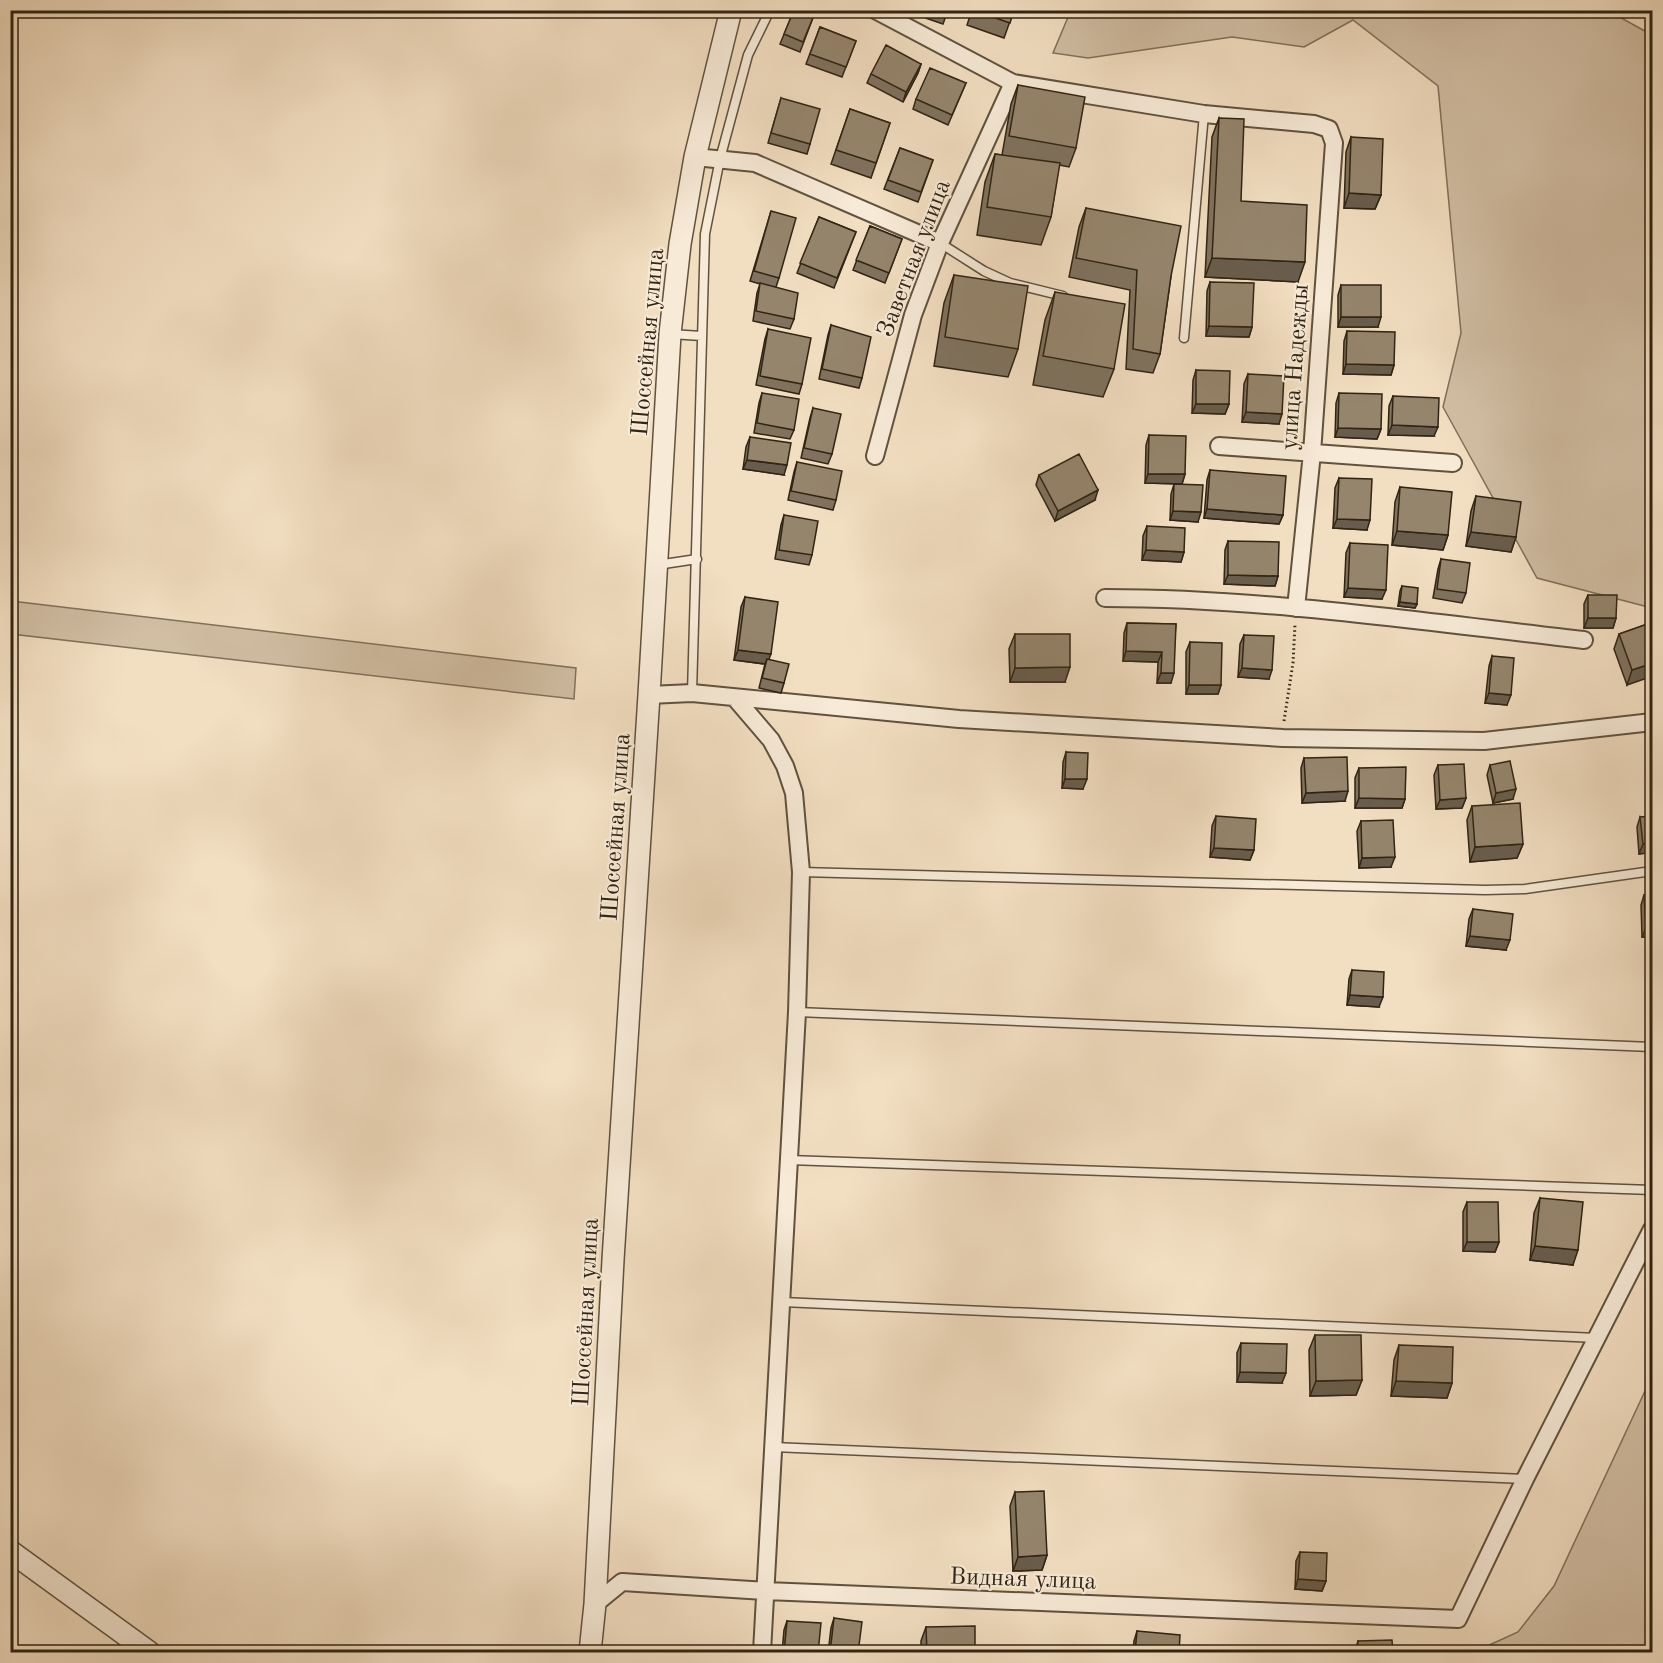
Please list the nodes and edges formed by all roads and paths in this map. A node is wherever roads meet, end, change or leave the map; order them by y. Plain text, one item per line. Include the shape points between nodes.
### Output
1 (731, 10) edge
2 (770, 10) edge
3 (875, 10) edge
4 (1013, 83) junction
5 (1204, 114) junction
6 (695, 156) junction
7 (720, 159) junction
8 (940, 243) junction
9 (1074, 299) edge
10 (670, 334) junction
11 (702, 336) junction
12 (1184, 338) dead end
13 (1219, 446) dead end
14 (1312, 453) junction
15 (875, 456) dead end
16 (1453, 463) dead end
17 (697, 559) junction
18 (657, 565) junction
19 (1105, 598) dead end
20 (1296, 608) junction
21 (1584, 640) dead end
22 (692, 693) junction
23 (649, 695) junction
24 (735, 698) junction
25 (1653, 722) edge
26 (1283, 738) junction
27 (801, 872) junction
28 (1653, 872) edge
29 (797, 1012) junction
30 (1653, 1047) edge
31 (789, 1160) junction
32 (1653, 1190) edge
33 (1653, 1229) edge
34 (782, 1302) junction
35 (1597, 1338) junction
36 (772, 1446) junction
37 (1525, 1479) junction
38 (10, 1551) edge
39 (766, 1591) junction
40 (595, 1604) junction
41 (149, 1653) edge
42 (590, 1653) edge
43 (762, 1653) edge

1 - 6 street, Шоссейная улица
2 - 7 lane via 748,55
3 - 4 street
4 - 5 street
4 - 8 street, Заветная улица
5 - 12 lane
5 - 14 street, улица Надежды via 1314,124 1329,129 1334,143
6 - 7 street
6 - 10 street, Шоссейная улица
7 - 8 street via 755,163
7 - 11 lane via 705,234
8 - 9 lane via 1010,283
8 - 15 street, Заветная улица via 913,315
10 - 11 lane
10 - 18 street, Шоссейная улица
11 - 17 lane
13 - 14 street
14 - 16 street
14 - 20 street, улица Надежды
17 - 18 lane
17 - 22 lane
18 - 23 street, Шоссейная улица
19 - 20 street
20 - 21 street
20 - 26 path
22 - 23 street
22 - 24 street
23 - 40 street, Шоссейная улица
24 - 26 street via 959,719
24 - 27 street via 771,740 785,766 794,793
25 - 26 street via 1484,741
27 - 28 lane via 1485,890 1525,889
27 - 29 street
29 - 30 lane
29 - 31 street
31 - 32 lane
31 - 34 street
33 - 35 street
34 - 35 lane
34 - 36 street
35 - 37 street
36 - 37 lane
36 - 39 street
37 - 39 street, Видная улица via 1458,1619
38 - 41 street
39 - 40 street, Видная улица via 622,1582
39 - 43 street
40 - 42 street, Шоссейная улица

